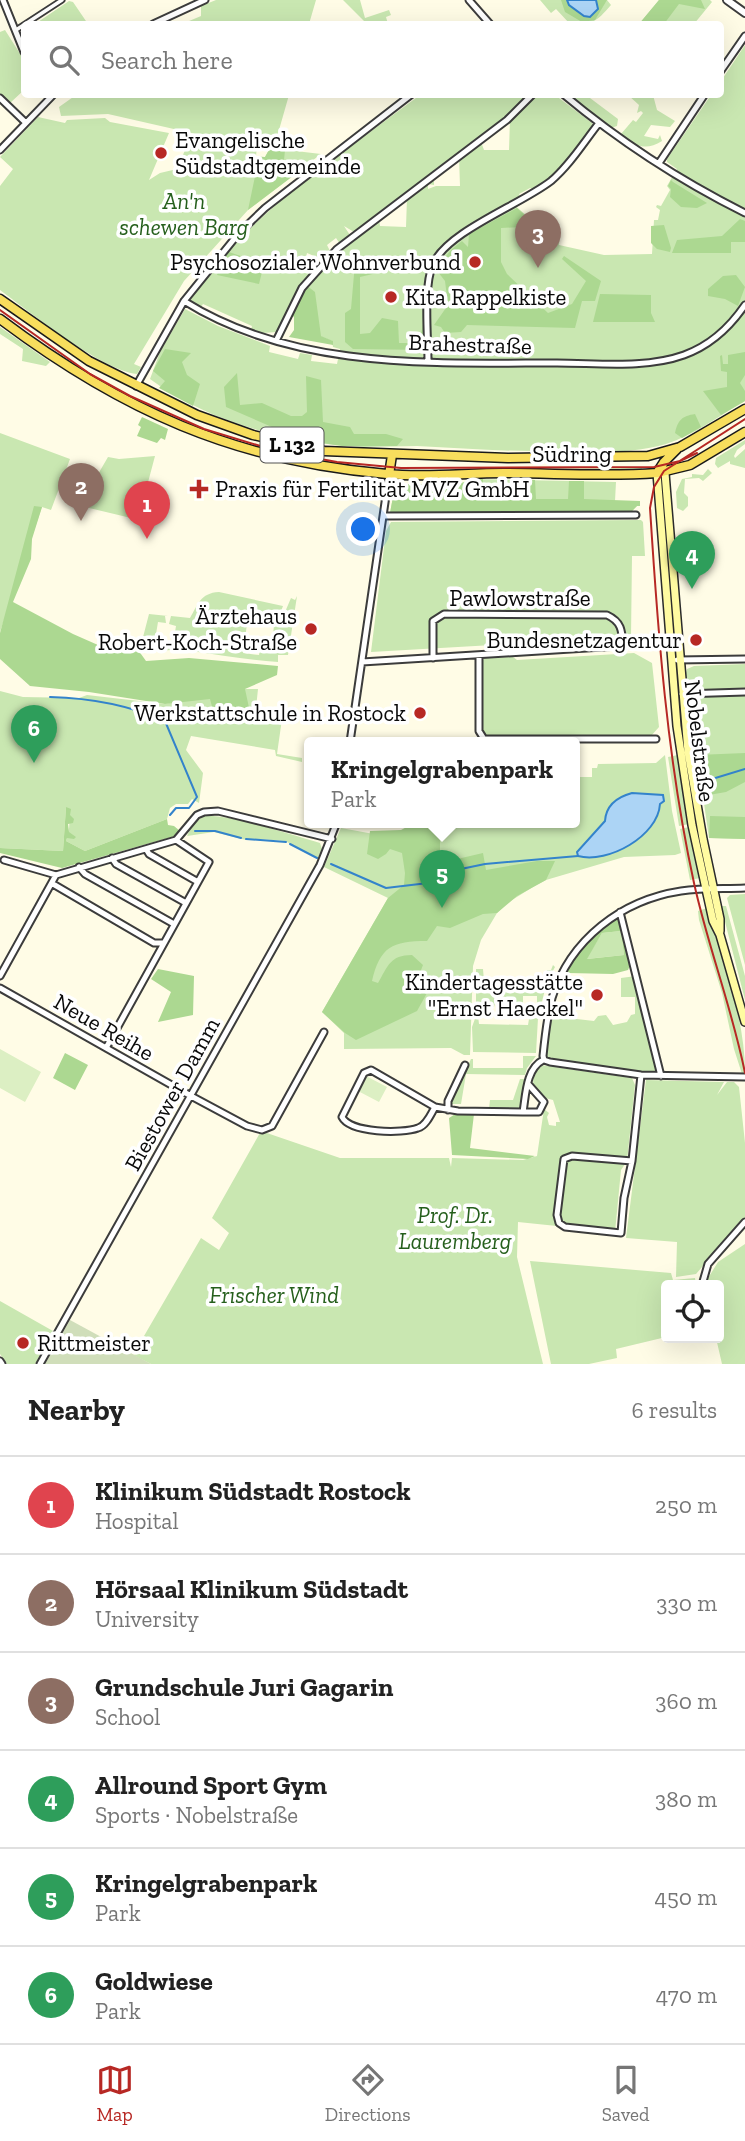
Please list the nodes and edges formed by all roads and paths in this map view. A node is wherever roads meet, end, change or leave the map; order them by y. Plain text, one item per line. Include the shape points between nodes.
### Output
1 (2, 0) edge
2 (205, 0) edge
3 (468, 0) edge
4 (727, 0) edge
5 (58, 1) edge
6 (745, 13) edge
7 (29, 21) edge
8 (160, 21) edge
9 (487, 21) edge
10 (21, 27) edge
11 (16, 30) dead end
12 (745, 36) edge
13 (21, 45) edge
14 (724, 66) edge
15 (0, 98) edge
16 (50, 98) edge
17 (407, 98) edge
18 (529, 98) edge
19 (568, 98) edge
20 (702, 98) edge
21 (25, 122) junction
22 (599, 123) junction
23 (0, 150) edge
24 (659, 163) junction
25 (745, 213) edge
26 (0, 299) edge
27 (184, 301) junction
28 (745, 305) edge
29 (0, 319) edge
30 (276, 341) junction
31 (428, 361) junction
32 (136, 386) junction
33 (127, 402) junction
34 (745, 409) edge
35 (745, 432) edge
36 (680, 447) junction
37 (392, 455) junction
38 (648, 456) junction
39 (661, 471) junction
40 (389, 475) junction
41 (636, 515) dead end
42 (383, 516) junction
43 (650, 644) dead end
44 (622, 646) junction
45 (479, 655) junction
46 (433, 658) junction
47 (745, 659) edge
48 (675, 660) junction
49 (362, 662) junction
50 (745, 692) edge
51 (682, 694) junction
52 (352, 737) edge
53 (484, 737) edge
54 (656, 738) dead end
55 (580, 739) edge
56 (335, 828) edge
57 (332, 839) junction
58 (176, 840) junction
59 (146, 849) junction
60 (112, 858) junction
61 (4, 860) dead end
62 (79, 867) junction
63 (56, 875) junction
64 (198, 882) junction
65 (52, 884) junction
66 (745, 888) edge
67 (710, 890) junction
68 (186, 903) junction
69 (620, 912) junction
70 (174, 924) junction
71 (164, 943) junction
72 (0, 976) edge
73 (0, 988) edge
74 (745, 1022) edge
75 (324, 1032) dead end
76 (106, 1048) junction
77 (543, 1060) junction
78 (465, 1065) dead end
79 (641, 1075) junction
80 (661, 1076) junction
81 (745, 1077) edge
82 (528, 1084) junction
83 (191, 1096) junction
84 (436, 1107) junction
85 (448, 1110) junction
86 (523, 1112) junction
87 (632, 1161) junction
88 (745, 1222) edge
89 (703, 1280) edge
90 (40, 1364) edge

1 - 13 street
2 - 8 street
3 - 9 street
4 - 6 street
5 - 7 street
10 - 11 street
12 - 14 street
15 - 21 street
16 - 21 street
17 - 27 street via 258,214
18 - 30 street via 507,120 337,249 302,288
19 - 22 street
20 - 24 street
21 - 23 street
22 - 24 street
22 - 31 street via 553,179 441,251 429,281
24 - 25 street
26 - 32 main road, Südring / L 132 via 89,361
27 - 30 street, Brahestraße via 220,321
27 - 32 street
28 - 31 street, Brahestraße via 716,337 667,360
29 - 33 main road, Südring / L 132
30 - 31 street, Brahestraße via 371,358
32 - 33 main road
32 - 37 main road, Südring / L 132 via 212,422 253,435 324,451
33 - 40 main road, Südring / L 132 via 183,428 254,451
34 - 36 main road, Südring
35 - 39 main road, Südring via 690,465
36 - 38 main road, Südring / L 132
36 - 39 main road
37 - 38 main road, Südring / L 132
37 - 40 main road
38 - 39 main road
39 - 40 main road, Südring / L 132
39 - 48 main road, Nobelstraße
40 - 42 street
41 - 42 street
42 - 49 street
43 - 44 street
44 - 45 street
44 - 46 street, Pawlowstraße via 622,627 607,615 444,614 433,621
45 - 46 street
45 - 53 street, Nobelstraße via 479,731
46 - 49 street
47 - 48 street
48 - 51 main road, Nobelstraße
48 - 67 main road, Nobelstraße via 682,765
49 - 52 street
50 - 51 street
51 - 67 main road, Nobelstraße
54 - 55 street, Nobelstraße
56 - 57 street, Biestower Damm
57 - 58 street via 211,810 197,815
57 - 83 street, Biestower Damm
58 - 59 street
58 - 64 street via 208,860
59 - 60 street
59 - 64 street
60 - 62 street
60 - 68 street
61 - 63 street
62 - 63 street
62 - 70 street
63 - 65 street
64 - 68 street
65 - 71 street via 154,943
65 - 72 street
66 - 67 street
67 - 69 street via 668,894
67 - 74 main road, Nobelstraße
68 - 70 street
69 - 77 street via 578,948 561,976 549,1011
69 - 80 street
70 - 71 street
71 - 76 street
73 - 76 street, Neue Reihe
75 - 83 street, Neue Reihe via 266,1130 247,1126
76 - 83 street, Neue Reihe
77 - 79 street
77 - 82 street via 534,1066
78 - 85 street
79 - 80 street
79 - 87 street
80 - 81 street
82 - 86 street
82 - 86 street via 544,1102 539,1112
83 - 90 street, Biestower Damm
84 - 84 street via 372,1070 364,1073 342,1117 364,1130 416,1129
84 - 85 street
85 - 86 street
87 - 87 street via 564,1159 559,1223 621,1233
88 - 89 street via 708,1264

